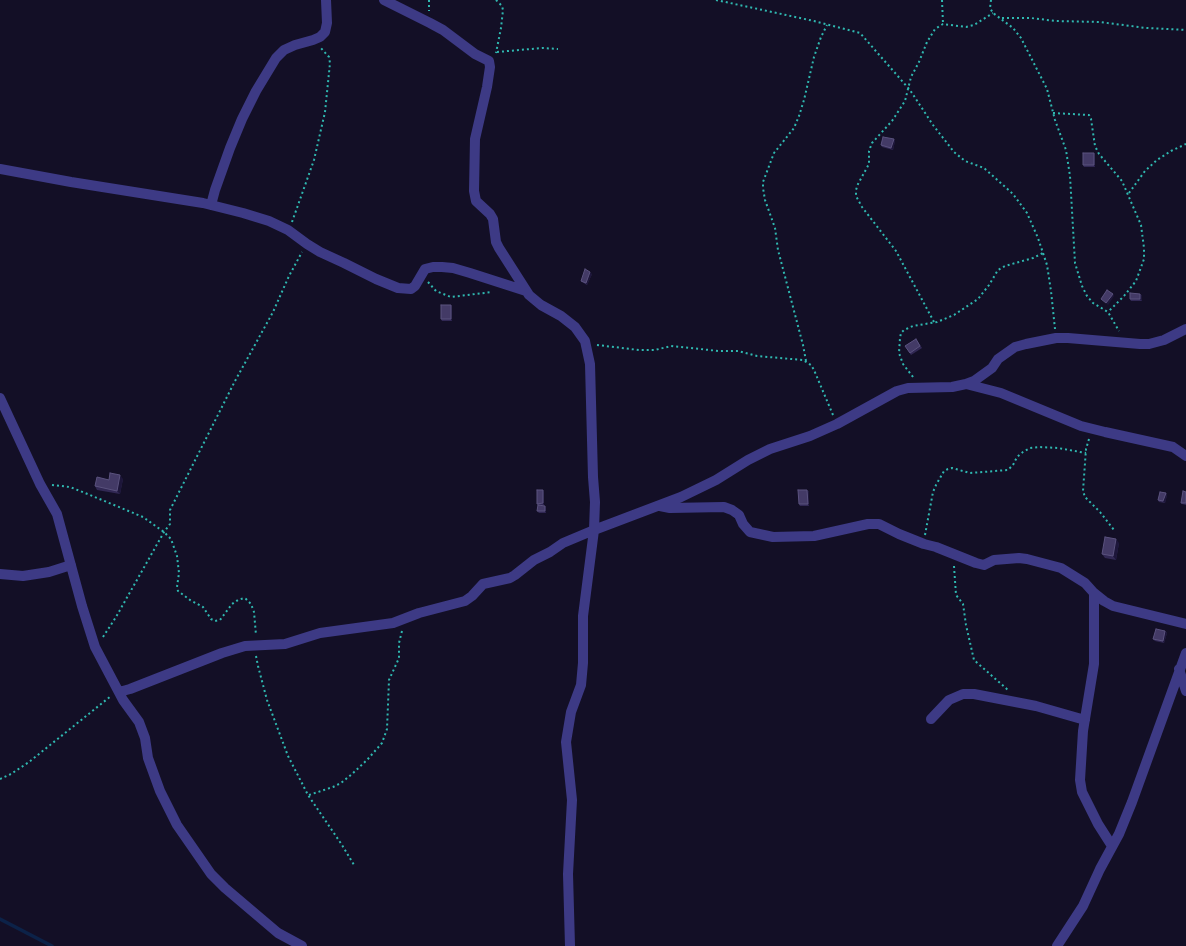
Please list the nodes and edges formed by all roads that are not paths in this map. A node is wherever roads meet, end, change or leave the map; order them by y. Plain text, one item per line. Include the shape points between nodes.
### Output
1 (326, 0) edge
2 (384, 0) edge
3 (0, 169) edge
4 (211, 205) junction
5 (526, 291) junction
6 (1186, 329) edge
7 (966, 384) junction
8 (0, 398) edge
9 (1186, 456) edge
10 (658, 506) junction
11 (594, 530) junction
12 (71, 565) junction
13 (0, 574) edge
14 (1094, 593) junction
15 (1186, 624) edge
16 (1186, 653) edge
17 (1179, 670) junction
18 (1186, 691) edge
19 (119, 692) junction
20 (931, 719) dead end
21 (1085, 720) junction
22 (1112, 846) junction
23 (302, 946) edge
24 (570, 946) edge
25 (1057, 946) edge

1 - 4 street via 325,32 315,39 284,50 276,58 256,91 221,172
2 - 5 street via 443,30 475,54 489,61 487,87 476,139 475,197 493,219 496,242
3 - 4 street
4 - 5 street via 269,221 288,230 307,244 398,288 411,289 425,269 434,267 453,268
5 - 11 street via 541,306 575,327 585,341 590,364
6 - 7 street via 1159,342 1140,344 1056,338 1026,344 1016,347 998,359 983,375
7 - 9 street via 1001,394 1081,426 1173,447
7 - 10 street via 897,391 837,424 765,452 716,480
8 - 12 street via 40,484 57,514
10 - 11 street
10 - 14 street via 724,507 738,514 750,532 773,537 814,536 875,523 984,565 1004,558 1027,558 1061,568 1085,583
11 - 19 street via 563,543 510,578 483,584 465,601 393,623 320,633 285,644 245,646
11 - 24 street via 583,616 581,685 571,712 566,742 572,800 568,874
12 - 13 street via 23,576
12 - 19 street via 95,647
14 - 15 street via 1113,606
14 - 21 street via 1094,664
16 - 17 street
17 - 18 street
17 - 22 street via 1132,802
19 - 23 street via 139,722 160,791 174,818 211,874 278,933
20 - 21 street via 949,700 963,694 985,695
21 - 22 street via 1080,760 1082,792
22 - 25 street via 1083,906

